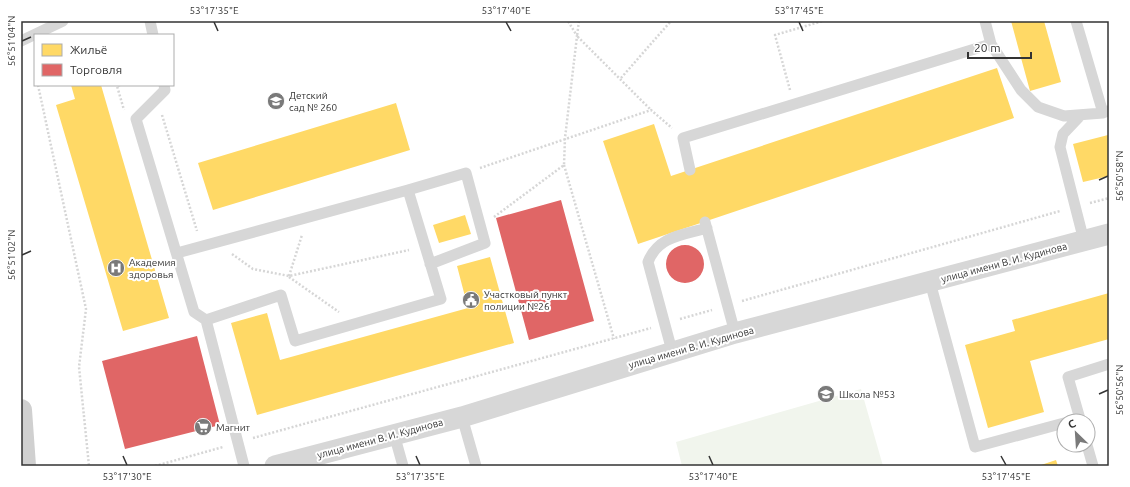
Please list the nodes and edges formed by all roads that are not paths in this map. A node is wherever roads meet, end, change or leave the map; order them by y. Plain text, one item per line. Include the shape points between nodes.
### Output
1 (63, 21) edge
2 (150, 21) edge
3 (985, 21) edge
4 (1076, 21) edge
5 (36, 34) edge
6 (153, 34) edge
7 (34, 35) edge
8 (21, 41) edge
9 (992, 44) junction
10 (164, 86) edge
11 (1106, 112) edge
12 (1081, 115) junction
13 (690, 170) dead end
14 (408, 190) junction
15 (1109, 234) edge
16 (1084, 241) junction
17 (177, 253) junction
18 (430, 264) junction
19 (930, 282) junction
20 (206, 320) junction
21 (735, 333) junction
22 (672, 352) junction
23 (1109, 364) edge
24 (21, 410) edge
25 (1076, 413) edge
26 (462, 417) junction
27 (1056, 425) edge
28 (394, 434) junction
29 (1089, 453) edge
30 (25, 466) edge
31 (244, 466) edge
32 (275, 466) edge
33 (403, 466) edge
34 (476, 466) edge
35 (1093, 466) edge

1 - 5 lane
2 - 6 lane
3 - 9 lane
4 - 11 lane
7 - 8 lane
9 - 12 lane via 1021,90 1038,107 1064,116
9 - 13 lane via 683,138
10 - 17 lane via 165,90 136,119
11 - 12 lane
12 - 16 lane via 1063,134 1060,147
14 - 17 lane
14 - 18 lane
14 - 18 lane via 466,173 485,243
15 - 16 street, улица имени В. И. Кудинова
16 - 19 street, улица имени В. И. Кудинова
17 - 20 lane via 194,312
18 - 20 lane via 441,299 295,341 281,295
19 - 21 street, улица имени В. И. Кудинова
19 - 27 lane via 975,447
20 - 31 lane
21 - 22 street, улица имени В. И. Кудинова
21 - 22 lane via 706,225 662,241 652,251 648,262
22 - 26 street, улица имени В. И. Кудинова
23 - 25 lane via 1068,377
24 - 30 main road
26 - 28 street, улица имени В. И. Кудинова
26 - 34 lane
28 - 32 street, улица имени В. И. Кудинова
28 - 33 lane
29 - 35 lane

